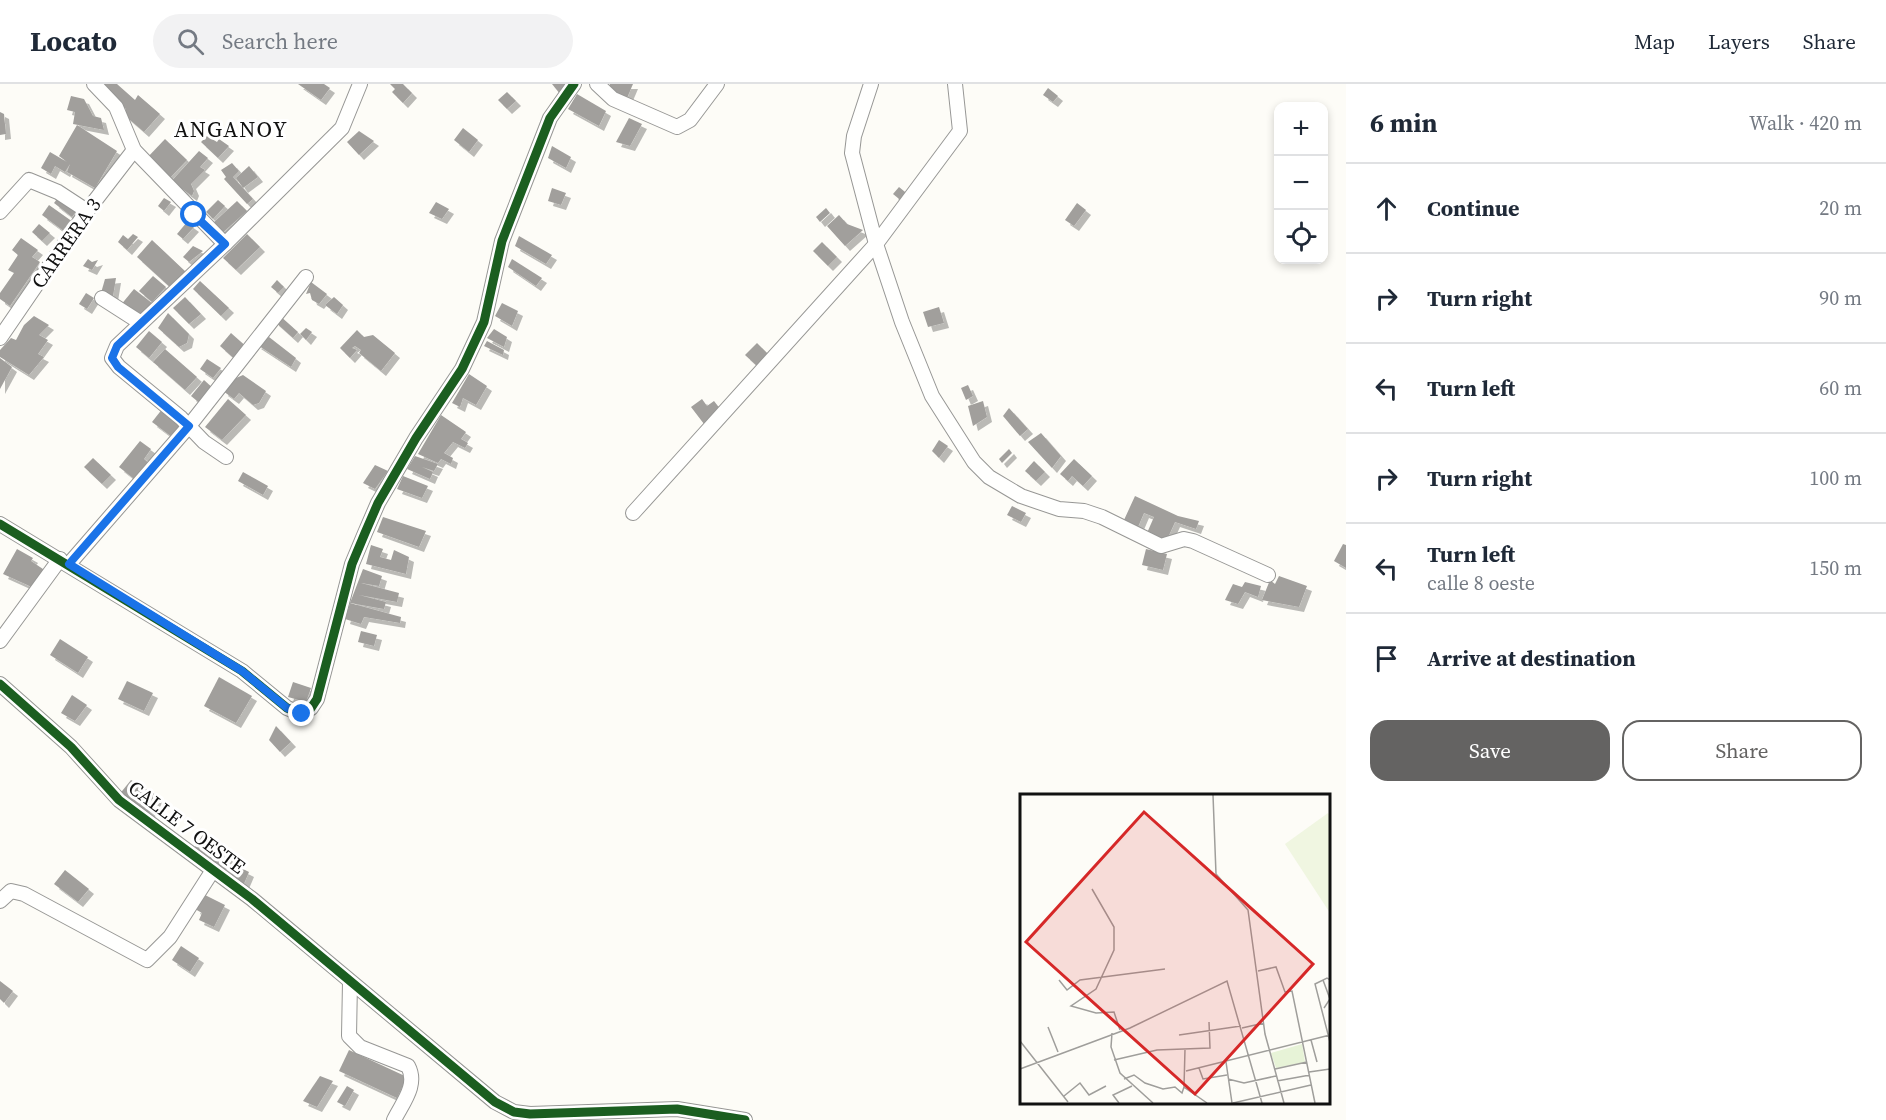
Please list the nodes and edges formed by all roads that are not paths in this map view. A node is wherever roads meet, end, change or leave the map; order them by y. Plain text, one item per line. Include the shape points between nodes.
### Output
1 (93, 84) edge
2 (360, 84) edge
3 (574, 84) edge
4 (597, 84) edge
5 (717, 84) edge
6 (871, 84) edge
7 (955, 84) edge
8 (134, 150) junction
9 (0, 212) edge
10 (87, 212) junction
11 (225, 244) junction
12 (876, 244) junction
13 (306, 277) dead end
14 (102, 298) dead end
15 (141, 323) junction
16 (0, 338) edge
17 (189, 426) junction
18 (226, 457) dead end
19 (633, 513) dead end
20 (0, 524) edge
21 (65, 562) junction
22 (1268, 575) dead end
23 (0, 641) edge
24 (0, 684) edge
25 (213, 870) junction
26 (0, 901) edge
27 (350, 981) junction
28 (394, 1120) edge
29 (745, 1120) edge

1 - 8 street via 116,107
2 - 11 street via 342,128
3 - 21 street via 550,118 502,241 484,322 462,369 416,438 364,533 352,564 317,699 311,708 302,714 287,708 242,671
4 - 5 street via 613,99 677,128 690,120
6 - 12 street via 852,153
7 - 12 street via 960,131
8 - 10 street, CARRERA 3
8 - 11 street
9 - 10 street via 29,180 58,192
10 - 16 street, CARRERA 3
11 - 15 street
12 - 19 street
12 - 22 street via 932,396 974,462 989,477 1041,504 1102,517 1161,546 1184,539 1193,541
13 - 17 street
14 - 15 street
15 - 17 street via 117,346 112,358
17 - 18 street
17 - 21 street
20 - 21 street
21 - 23 street
24 - 25 street, CALLE 7 OESTE via 71,747 119,800
25 - 26 street via 170,937 147,960 24,894 11,891
25 - 27 street, CALLE 7 OESTE
27 - 28 street via 349,1036 360,1047 408,1065 413,1075
27 - 29 street, CALLE 7 OESTE via 495,1102 514,1112 677,1109

